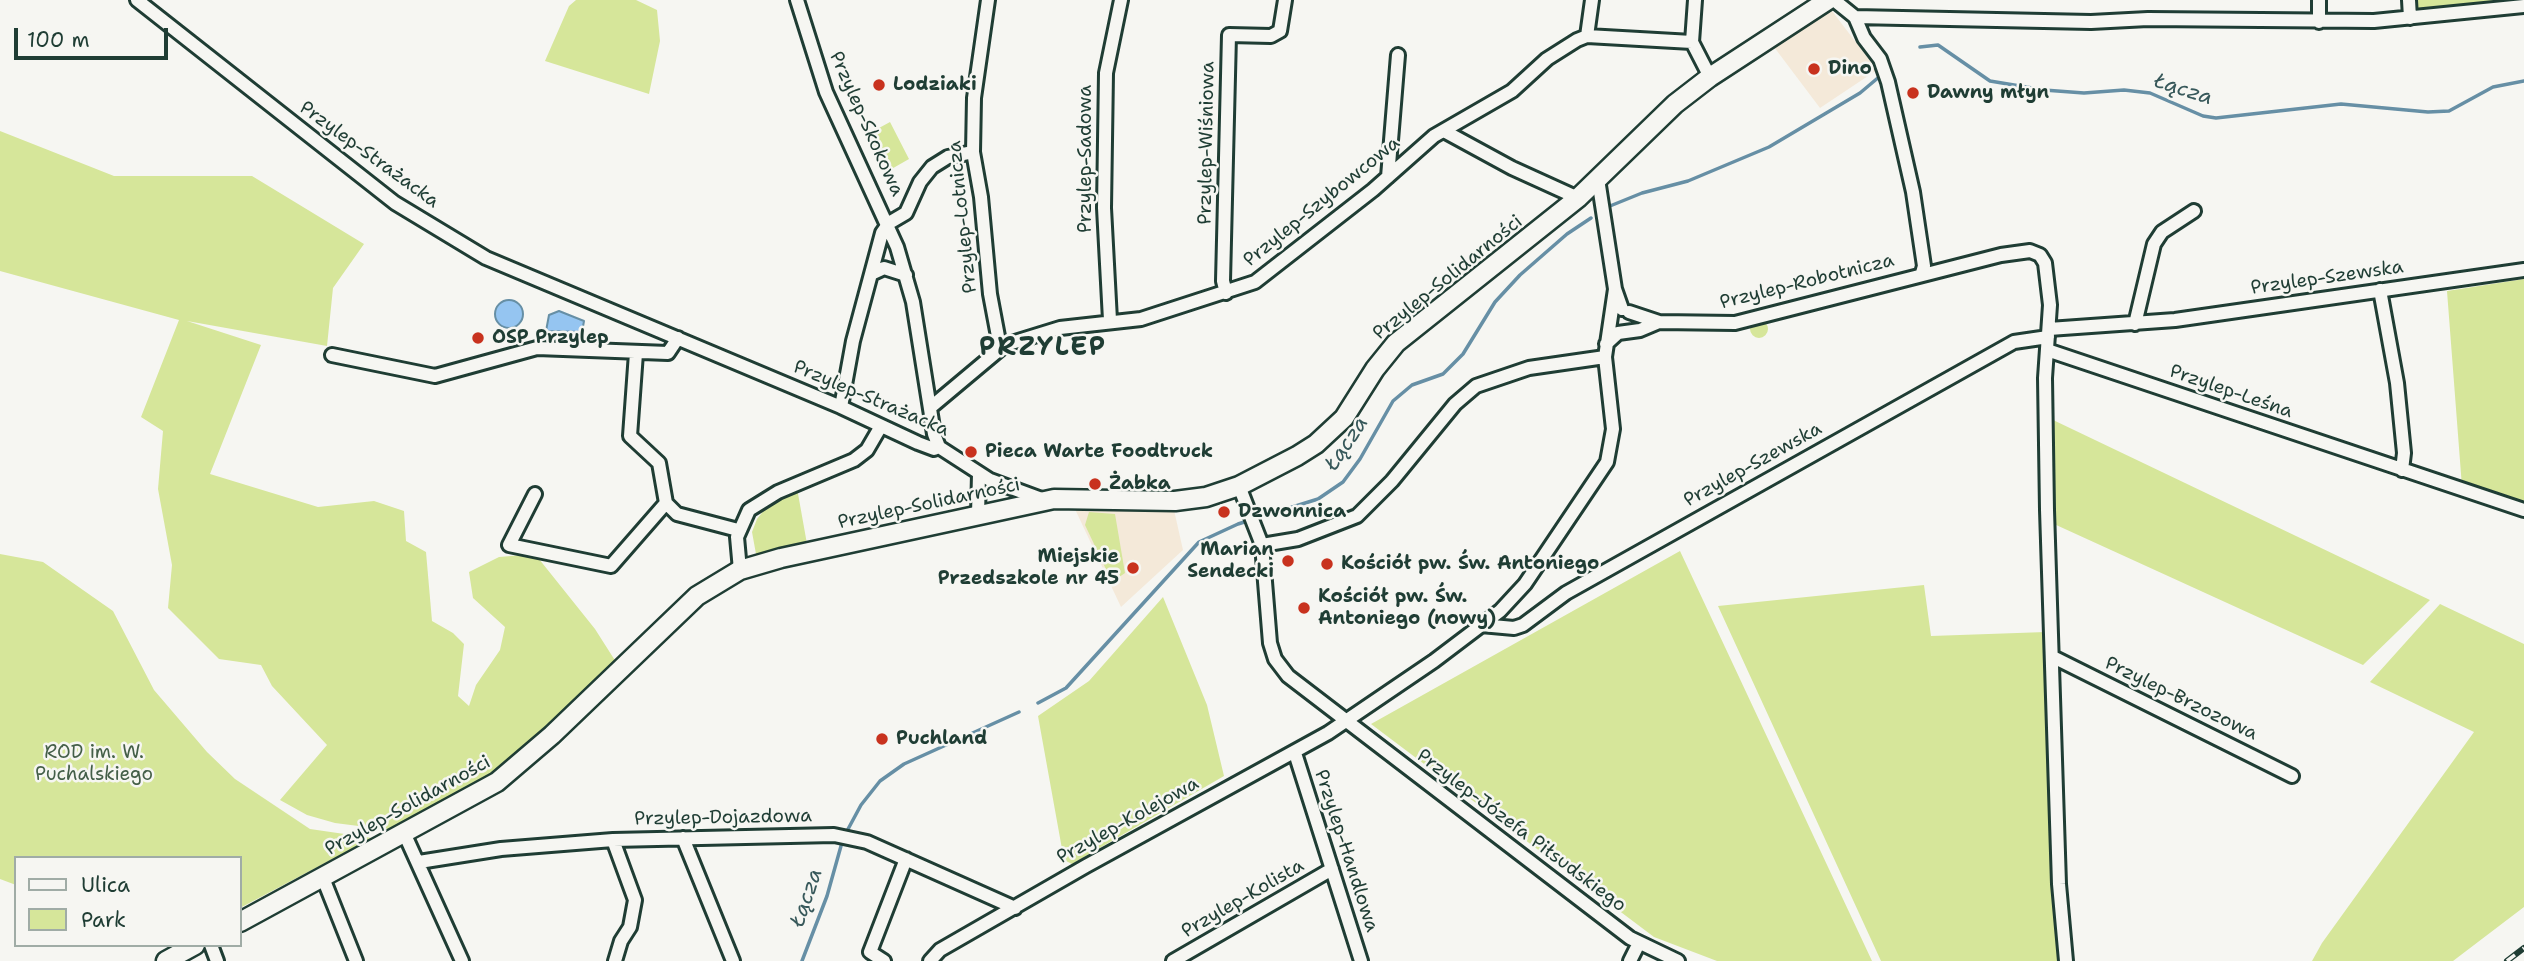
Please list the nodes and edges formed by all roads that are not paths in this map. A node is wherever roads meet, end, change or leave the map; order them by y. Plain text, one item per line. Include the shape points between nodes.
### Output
1 (138, 0) edge
2 (797, 0) edge
3 (988, 0) edge
4 (1122, 0) edge
5 (1285, 0) edge
6 (1592, 0) edge
7 (1695, 0) edge
8 (1828, 0) edge
9 (1834, 0) edge
10 (2319, 0) edge
11 (2409, 0) edge
12 (2524, 6) edge
13 (1855, 17) junction
14 (2410, 18) junction
15 (2319, 22) junction
16 (1587, 36) junction
17 (1692, 42) junction
18 (1398, 55) dead end
19 (1710, 77) junction
20 (1444, 131) junction
21 (973, 152) junction
22 (1388, 177) junction
23 (1598, 179) junction
24 (1578, 198) junction
25 (2193, 211) dead end
26 (889, 223) junction
27 (2524, 270) edge
28 (1922, 273) junction
29 (871, 274) junction
30 (906, 275) junction
31 (2380, 290) junction
32 (1226, 293) junction
33 (1621, 311) junction
34 (1110, 320) junction
35 (1659, 322) junction
36 (2135, 324) junction
37 (1619, 330) junction
38 (678, 338) junction
39 (2048, 339) junction
40 (1000, 347) junction
41 (1605, 351) junction
42 (636, 353) junction
43 (331, 355) dead end
44 (841, 407) junction
45 (931, 407) junction
46 (932, 421) junction
47 (881, 426) junction
48 (918, 443) junction
49 (939, 447) junction
50 (2402, 470) junction
51 (979, 474) junction
52 (1239, 486) junction
53 (535, 494) dead end
54 (1044, 500) junction
55 (666, 503) junction
56 (2524, 510) edge
57 (978, 515) junction
58 (738, 530) junction
59 (1262, 545) junction
60 (740, 570) junction
61 (1481, 625) junction
62 (2053, 657) junction
63 (1348, 720) junction
64 (1294, 753) junction
65 (2292, 776) dead end
66 (405, 835) junction
67 (683, 838) junction
68 (613, 840) junction
69 (906, 859) junction
70 (419, 862) junction
71 (1332, 869) junction
72 (323, 878) junction
73 (1015, 908) junction
74 (242, 921) edge
75 (1639, 943) junction
76 (191, 947) edge
77 (166, 961) edge
78 (356, 961) edge
79 (462, 961) edge
80 (615, 961) edge
81 (733, 961) edge
82 (884, 961) edge
83 (930, 961) edge
84 (1173, 961) edge
85 (1361, 961) edge
86 (1630, 961) edge
87 (1678, 961) edge
88 (2066, 961) edge

1 - 38 street, Przylep-Strażacka via 395,203 486,258
2 - 26 street, Przylep-Skokowa via 826,92
3 - 21 street, Przylep-Lotnicza via 974,98
4 - 34 street, Przylep-Sadowa via 1106,73 1104,208
5 - 32 street, Przylep-Wiśniowa via 1280,31 1271,36 1229,35
6 - 16 street
7 - 17 street
8 - 19 main road, Przylep-Solidarności
9 - 13 street, Przylep-Robotnicza
10 - 15 street
11 - 14 street
12 - 14 street
13 - 15 street
13 - 28 street, Przylep-Robotnicza via 1888,82 1913,192
14 - 15 street
16 - 17 street
16 - 20 street, Przylep-Szybowcowa via 1563,47 1512,91
17 - 19 street
18 - 22 street
19 - 23 main road, Przylep-Solidarności via 1660,117
20 - 22 street, Przylep-Szybowcowa
20 - 24 street
21 - 26 street, Przylep-Skokowa via 948,157 932,167 906,213
21 - 40 street, Przylep-Lotnicza
22 - 32 street, Przylep-Szybowcowa via 1264,276
23 - 24 main road, Przylep-Solidarności
23 - 33 street
24 - 52 main road, Przylep-Solidarności via 1396,344 1344,418 1315,444
25 - 36 street via 2162,232 2154,244
26 - 29 street
26 - 30 street, Przylep-Skokowa
27 - 31 street, Przylep-Szewska
28 - 35 street, Przylep-Robotnicza via 1735,323
28 - 39 street, Przylep-Robotnicza via 2022,251 2040,255 2049,277
29 - 30 street via 884,268
29 - 44 street
30 - 45 street, Przylep-Skokowa
31 - 36 street, Przylep-Szewska
31 - 50 street via 2397,383
32 - 34 street, Przylep-Szybowcowa via 1140,319
33 - 35 street, Przylep-Robotnicza
33 - 37 street
33 - 37 street via 1633,323
34 - 40 street, Przylep-Szybowcowa via 1060,328
35 - 37 street, Przylep-Robotnicza via 1640,330
36 - 39 street, Przylep-Szewska
37 - 41 street
38 - 42 street via 668,353
38 - 44 street, Przylep-Strażacka
39 - 50 street, Przylep-Leśna
39 - 61 street, Przylep-Szewska via 2014,342 1566,593 1523,625
39 - 62 street via 2045,427
40 - 45 street, Przylep-Szybowcowa
41 - 59 street via 1476,386 1454,404 1392,481 1357,516 1298,539
41 - 61 street via 1611,450 1595,484 1525,584
42 - 43 street via 537,348 435,376
42 - 55 street via 630,436 659,463
44 - 47 street, Przylep-Strażacka
45 - 46 street, Przylep-Skokowa
46 - 48 street
46 - 49 street, Przylep-Skokowa
47 - 48 street, Przylep-Strażacka
47 - 58 street via 861,455 755,505
48 - 49 street, Przylep-Strażacka
49 - 51 street, Przylep-Strażacka
50 - 56 street, Przylep-Leśna
51 - 54 street, Przylep-Strażacka
51 - 57 street
52 - 54 main road, Przylep-Solidarności via 1190,500
52 - 59 street
53 - 55 street via 509,545 611,566
54 - 57 main road, Przylep-Solidarności
55 - 58 street via 677,514
57 - 60 main road, Przylep-Solidarności
58 - 60 street
59 - 63 street via 1266,617 1275,659 1311,696
60 - 66 main road, Przylep-Solidarności via 697,596 515,769 477,796
61 - 63 street
62 - 65 street, Przylep-Brzozowa
62 - 88 street via 2059,884
63 - 64 street, Przylep-Kolejowa
63 - 75 street, Przylep-Józefa Piłsudskiego
64 - 71 street, Przylep-Handlowa
64 - 73 street, Przylep-Kolejowa
66 - 70 street
66 - 72 main road, Przylep-Solidarności
67 - 68 street, Przylep-Dojazdowa
67 - 69 street, Przylep-Dojazdowa via 834,835 867,842
67 - 81 street
68 - 70 street, Przylep-Dojazdowa via 501,849
68 - 80 street via 635,900 631,927
69 - 73 street, Przylep-Dojazdowa
69 - 82 street via 870,952
70 - 79 street
71 - 84 street, Przylep-Kolista
71 - 85 street, Przylep-Handlowa
72 - 74 main road, Przylep-Solidarności
72 - 78 street
73 - 83 street, Przylep-Kolejowa via 940,950
75 - 86 street
75 - 87 street, Przylep-Józefa Piłsudskiego
76 - 77 main road

